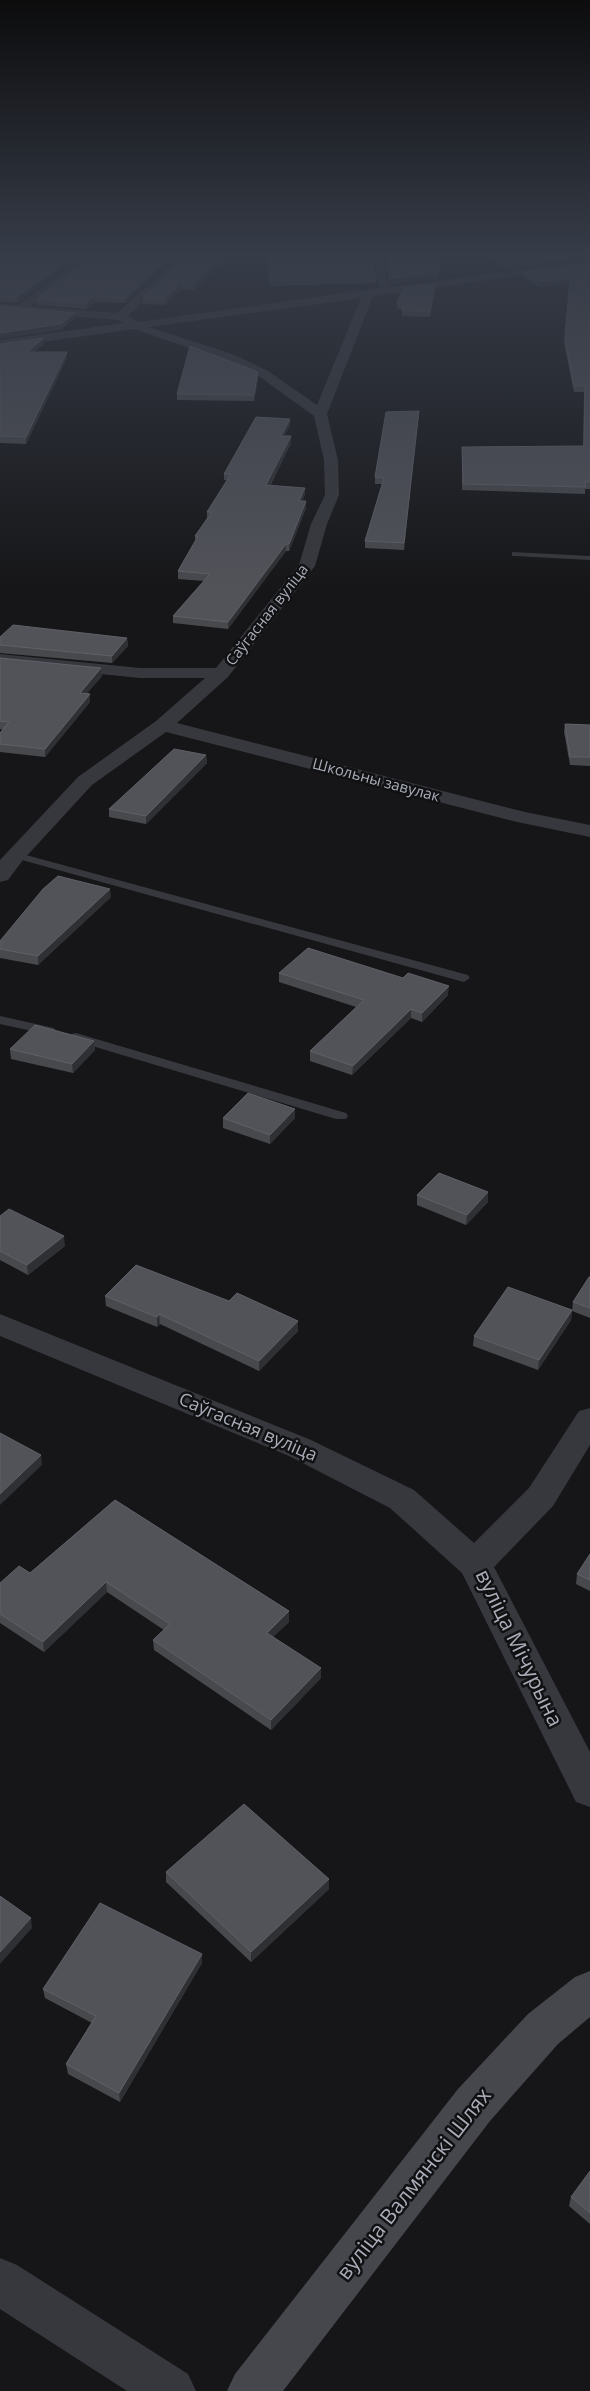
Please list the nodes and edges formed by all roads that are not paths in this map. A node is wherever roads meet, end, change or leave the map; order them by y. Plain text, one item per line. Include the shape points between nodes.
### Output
1 (251, 368) edge
2 (339, 368) edge
3 (320, 414) junction
4 (515, 554) dead end
5 (590, 558) edge
6 (0, 659) edge
7 (140, 673) junction
8 (222, 673) junction
9 (185, 705) junction
10 (163, 725) junction
11 (590, 831) edge
12 (7, 854) edge
13 (0, 875) edge
14 (464, 978) dead end
15 (0, 1020) edge
16 (341, 1116) dead end
17 (0, 1324) edge
18 (590, 1419) edge
19 (475, 1564) junction
20 (590, 1790) edge
21 (590, 1991) edge
22 (0, 2282) edge
23 (171, 2391) edge
24 (252, 2391) edge

1 - 3 street
2 - 3 street
3 - 8 street, Саўгасная вуліца via 331,460 332,494 307,566
4 - 5 lane
6 - 7 street
7 - 8 street
7 - 9 street via 163,686
8 - 9 street, Саўгасная вуліца
9 - 10 street, Саўгасная вуліца
10 - 11 street, Школьны завулак via 524,818
10 - 12 street, Саўгасная вуліца via 86,781
12 - 13 street, Саўгасная вуліца
12 - 14 lane
15 - 16 lane via 100,1043
17 - 19 street, Саўгасная вуліца via 300,1448 402,1499
18 - 19 street, вуліца Мічурына via 541,1497
19 - 20 street, вуліца Мічурына
21 - 24 main road, вуліца Валмянскі Шлях via 543,2029 474,2106
22 - 23 street

